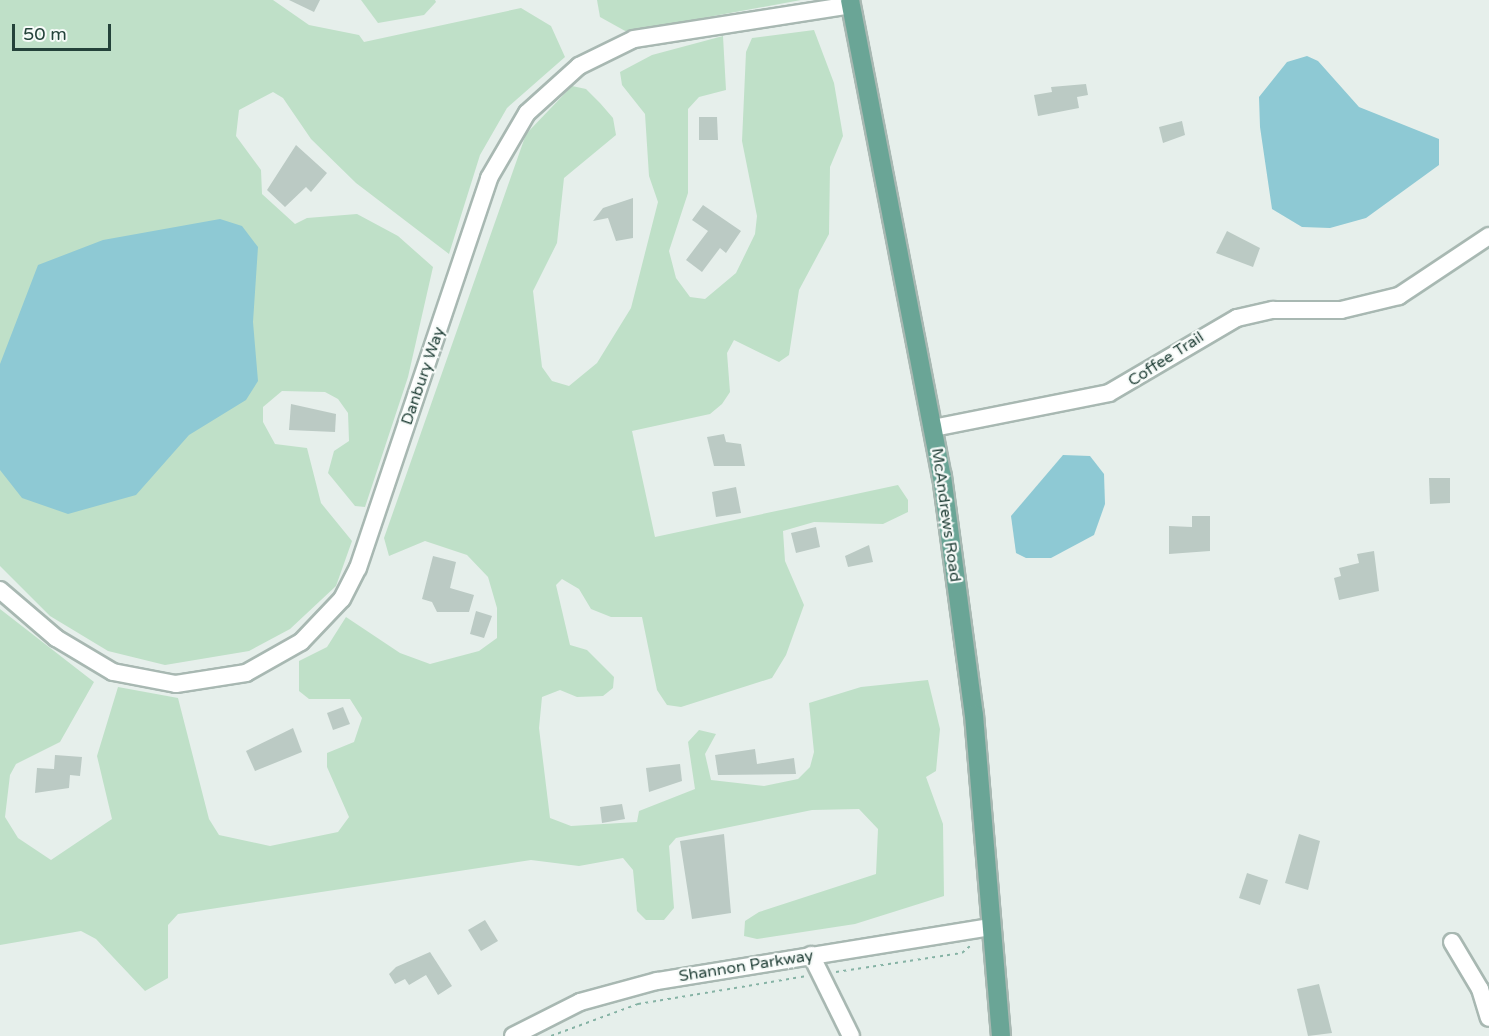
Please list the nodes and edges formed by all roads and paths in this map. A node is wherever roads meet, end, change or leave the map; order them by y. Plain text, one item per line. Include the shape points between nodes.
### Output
1 (851, 3) edge
2 (1489, 236) edge
3 (933, 428) junction
4 (0, 590) edge
5 (989, 927) junction
6 (1452, 942) dead end
7 (811, 956) junction
8 (821, 974) junction
9 (1489, 1018) edge
10 (513, 1036) edge
11 (551, 1036) edge
12 (851, 1036) edge
13 (1001, 1036) edge

1 - 3 main road, McAndrews Road
1 - 4 street, Danbury Way via 634,39 579,66 527,113 489,178 358,568 342,599 301,642 246,673 176,684 113,672 56,638
2 - 3 street, Coffee Trail via 1425,281 1389,299 1341,310 1273,310 1237,318 1109,393
3 - 5 main road, McAndrews Road via 974,715
5 - 7 street, Shannon Parkway
5 - 8 path via 962,953
5 - 13 main road, McAndrews Road
6 - 9 street
7 - 8 street
7 - 10 street, Shannon Parkway via 657,981 580,1002
8 - 11 path via 638,1004
8 - 12 street

